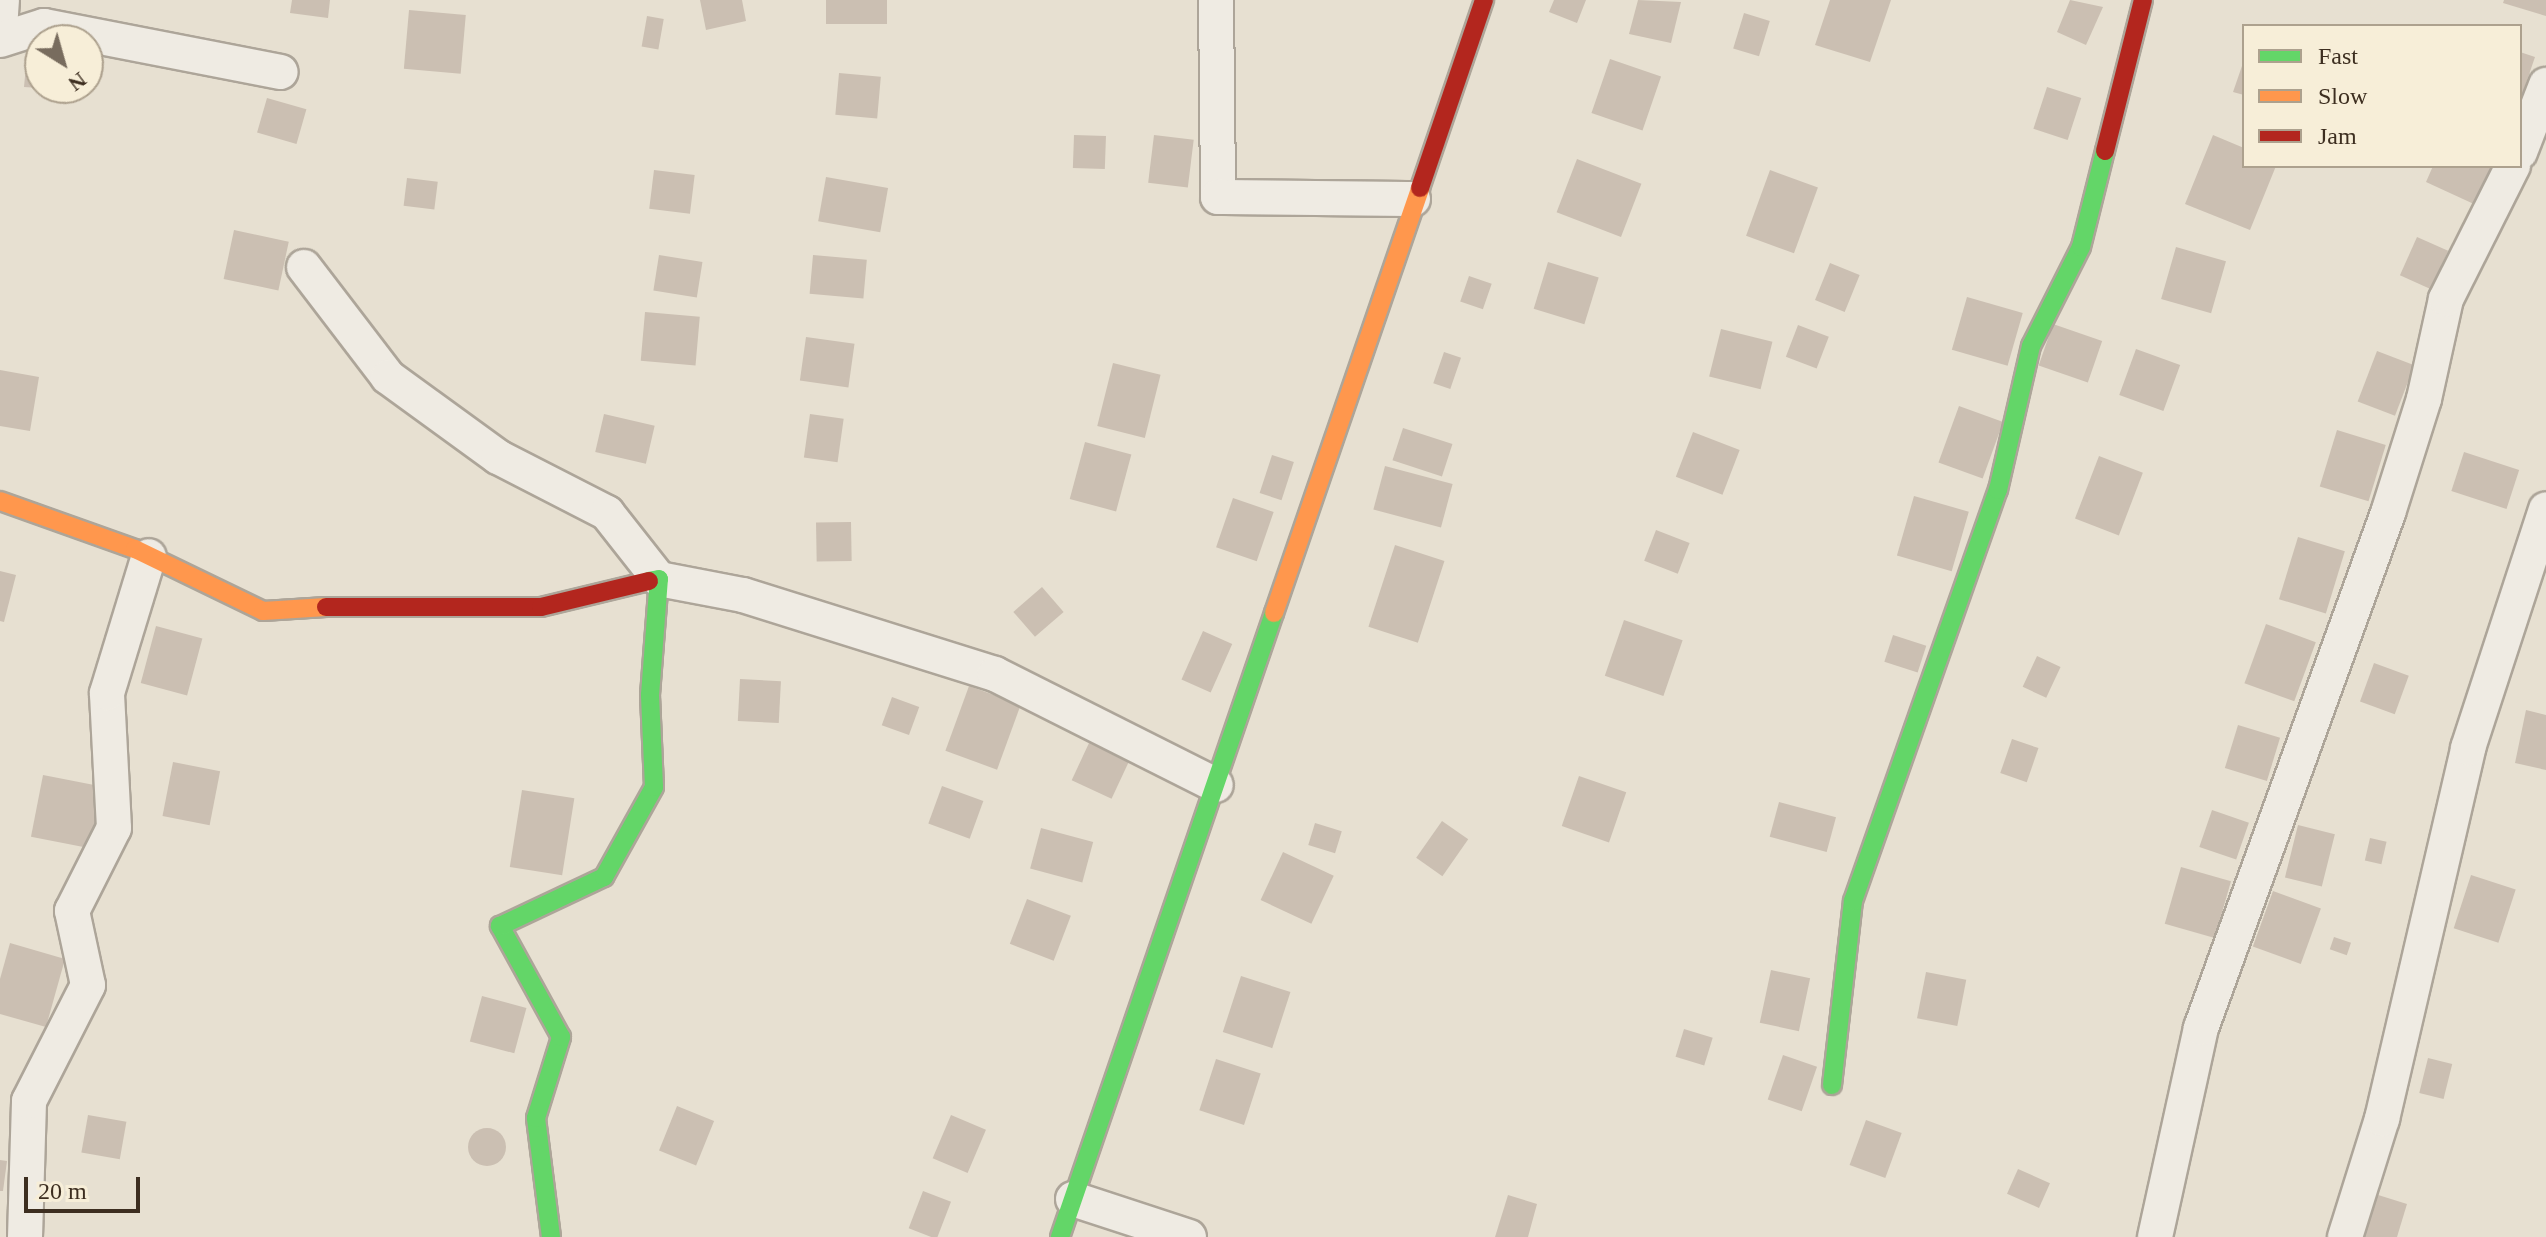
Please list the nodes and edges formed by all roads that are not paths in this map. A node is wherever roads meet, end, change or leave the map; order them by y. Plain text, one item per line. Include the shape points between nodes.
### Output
1 (2, 0) edge
2 (1216, 0) edge
3 (1484, 0) edge
4 (2143, 0) edge
5 (0, 28) edge
6 (0, 40) edge
7 (281, 72) dead end
8 (2546, 85) edge
9 (2522, 147) edge
10 (2512, 168) edge
11 (1413, 199) junction
12 (304, 267) dead end
13 (0, 501) edge
14 (2546, 509) edge
15 (149, 556) junction
16 (659, 579) junction
17 (1216, 785) junction
18 (1832, 1085) dead end
19 (1073, 1199) junction
20 (25, 1237) edge
21 (551, 1237) edge
22 (1060, 1237) edge
23 (1189, 1237) edge
24 (2155, 1237) edge
25 (2345, 1237) edge

1 - 5 street
2 - 11 street via 1218,197
3 - 11 street
4 - 18 street via 2081,247 2031,346 1998,490 1853,901
6 - 7 street via 44,26
8 - 9 street
10 - 24 street via 2446,299 2424,399 2388,513 2201,1028
11 - 17 street
12 - 16 street via 388,377 498,457 607,513
13 - 15 street
14 - 25 street via 2468,748 2382,1119
15 - 16 street via 263,611 369,604 541,607
15 - 20 street via 107,693 114,828 72,911 88,985 29,1101
16 - 17 street via 743,595 995,674
16 - 21 street via 650,695 654,787 604,877 500,926 561,1037 536,1118
17 - 19 street
19 - 22 street
19 - 23 street

